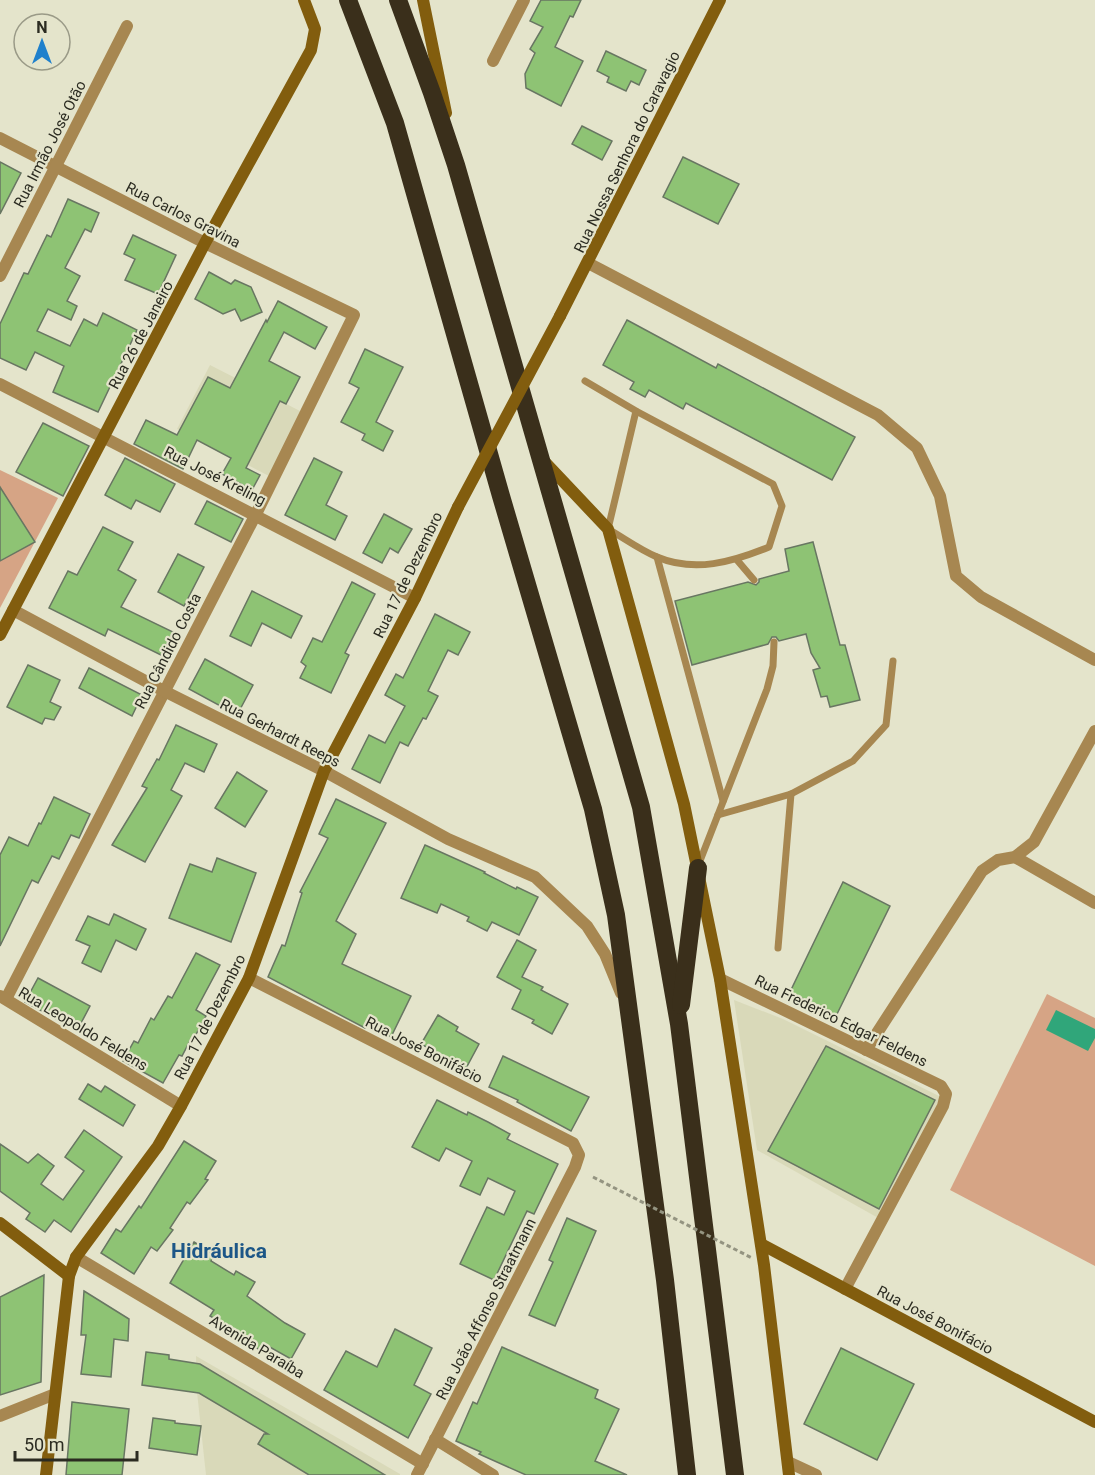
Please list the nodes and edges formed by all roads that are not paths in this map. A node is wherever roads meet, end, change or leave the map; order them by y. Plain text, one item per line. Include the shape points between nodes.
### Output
1 (304, 0) edge
2 (348, 0) edge
3 (398, 0) edge
4 (423, 0) edge
5 (524, 0) edge
6 (720, 0) edge
7 (127, 26) dead end
8 (493, 61) dead end
9 (0, 138) edge
10 (456, 165) junction
11 (55, 167) junction
12 (205, 243) junction
13 (588, 263) junction
14 (0, 276) edge
15 (354, 315) joint
16 (585, 381) dead end
17 (0, 384) edge
18 (636, 411) junction
19 (104, 437) junction
20 (538, 455) junction
21 (458, 507) joint
22 (256, 514) junction
23 (608, 529) junction
24 (657, 557) junction
25 (737, 560) junction
26 (754, 580) dead end
27 (415, 597) junction
28 (13, 610) junction
29 (0, 635) edge
30 (774, 642) dead end
31 (1095, 660) edge
32 (894, 661) dead end
33 (164, 691) junction
34 (1095, 731) edge
35 (324, 771) junction
36 (791, 794) junction
37 (723, 801) junction
38 (718, 815) junction
39 (1015, 856) junction
40 (698, 868) junction
41 (1095, 903) edge
42 (778, 948) dead end
43 (249, 978) junction
44 (720, 979) junction
45 (3, 998) edge
46 (630, 1023) junction
47 (679, 1024) junction
48 (866, 1050) junction
49 (181, 1106) junction
50 (579, 1155) joint
51 (0, 1223) edge
52 (761, 1244) junction
53 (76, 1257) junction
54 (69, 1276) junction
55 (845, 1289) junction
56 (55, 1394) junction
57 (0, 1416) edge
58 (1095, 1422) edge
59 (435, 1439) junction
60 (420, 1469) edge
61 (789, 1469) edge
62 (46, 1475) edge
63 (493, 1475) edge
64 (687, 1475) edge
65 (735, 1475) edge
66 (816, 1475) edge

1 - 12 main road, Rua 26 de Janeiro via 315,29 311,50
2 - 46 highway via 395,123 593,810 616,915
3 - 10 highway
4 - 10 main road
5 - 8 street
6 - 13 main road, Rua Nossa Senhora do Caravagio
7 - 11 street, Rua Irmão José Otão
9 - 11 street, Rua Carlos Gravina
10 - 20 highway
11 - 12 street, Rua Carlos Gravina
11 - 14 street, Rua Irmão José Otão
12 - 15 street, Rua Carlos Gravina
12 - 19 main road, Rua 26 de Janeiro
13 - 21 main road, Rua Nossa Senhora do Caravagio, bridge
13 - 31 street via 878,415 917,448 940,496 956,576 981,597
15 - 22 street, Rua Cândido Costa
16 - 18 lane
17 - 19 street, Rua José Kreling
18 - 23 lane
18 - 25 lane via 773,484 782,506 769,547
19 - 22 street, Rua José Kreling
19 - 28 main road, Rua 26 de Janeiro
20 - 23 main road
20 - 47 highway via 641,807
21 - 27 main road, Rua 17 de Dezembro
22 - 27 street, Rua José Kreling
22 - 33 street, Rua Cândido Costa
23 - 24 lane
23 - 40 main road
24 - 25 lane via 689,566
24 - 37 lane
25 - 26 lane
27 - 35 main road, Rua 17 de Dezembro
28 - 29 main road, Rua 26 de Janeiro
28 - 33 street, Rua Gerhardt Reeps
30 - 37 lane via 767,689
32 - 36 lane via 886,725 854,761
33 - 35 street, Rua Gerhardt Reeps
33 - 45 street, Rua Cândido Costa
34 - 39 street via 1034,842
35 - 43 main road, Rua 17 de Dezembro
35 - 46 street, Rua Gerhardt Reeps via 448,839 535,877 587,926 605,954
36 - 38 lane
36 - 42 lane
37 - 38 lane
38 - 40 lane
39 - 41 street
39 - 48 street via 998,860 981,871
40 - 44 main road
40 - 47 highway
43 - 49 main road, Rua 17 de Dezembro
43 - 50 street, Rua José Bonifácio via 573,1143
44 - 48 street, Rua Frederico Edgar Feldens
44 - 52 main road
45 - 49 street, Rua Leopoldo Feldens
46 - 64 highway
47 - 65 highway
48 - 55 street, Rua Frederico Edgar Feldens via 941,1086 946,1094
49 - 53 main road, Rua 17 de Dezembro via 158,1146
50 - 59 street, Rua João Affonso Straatmann
51 - 54 main road
52 - 55 main road, Rua José Bonifácio
52 - 61 main road
53 - 54 main road, Rua 17 de Dezembro
53 - 60 street, Avenida Paraíba
54 - 56 main road, Rua 17 de Dezembro
55 - 58 main road, Rua José Bonifácio
56 - 57 street
56 - 62 main road, Rua 17 de Dezembro
59 - 60 street, Rua João Affonso Straatmann
59 - 63 street
61 - 66 street

